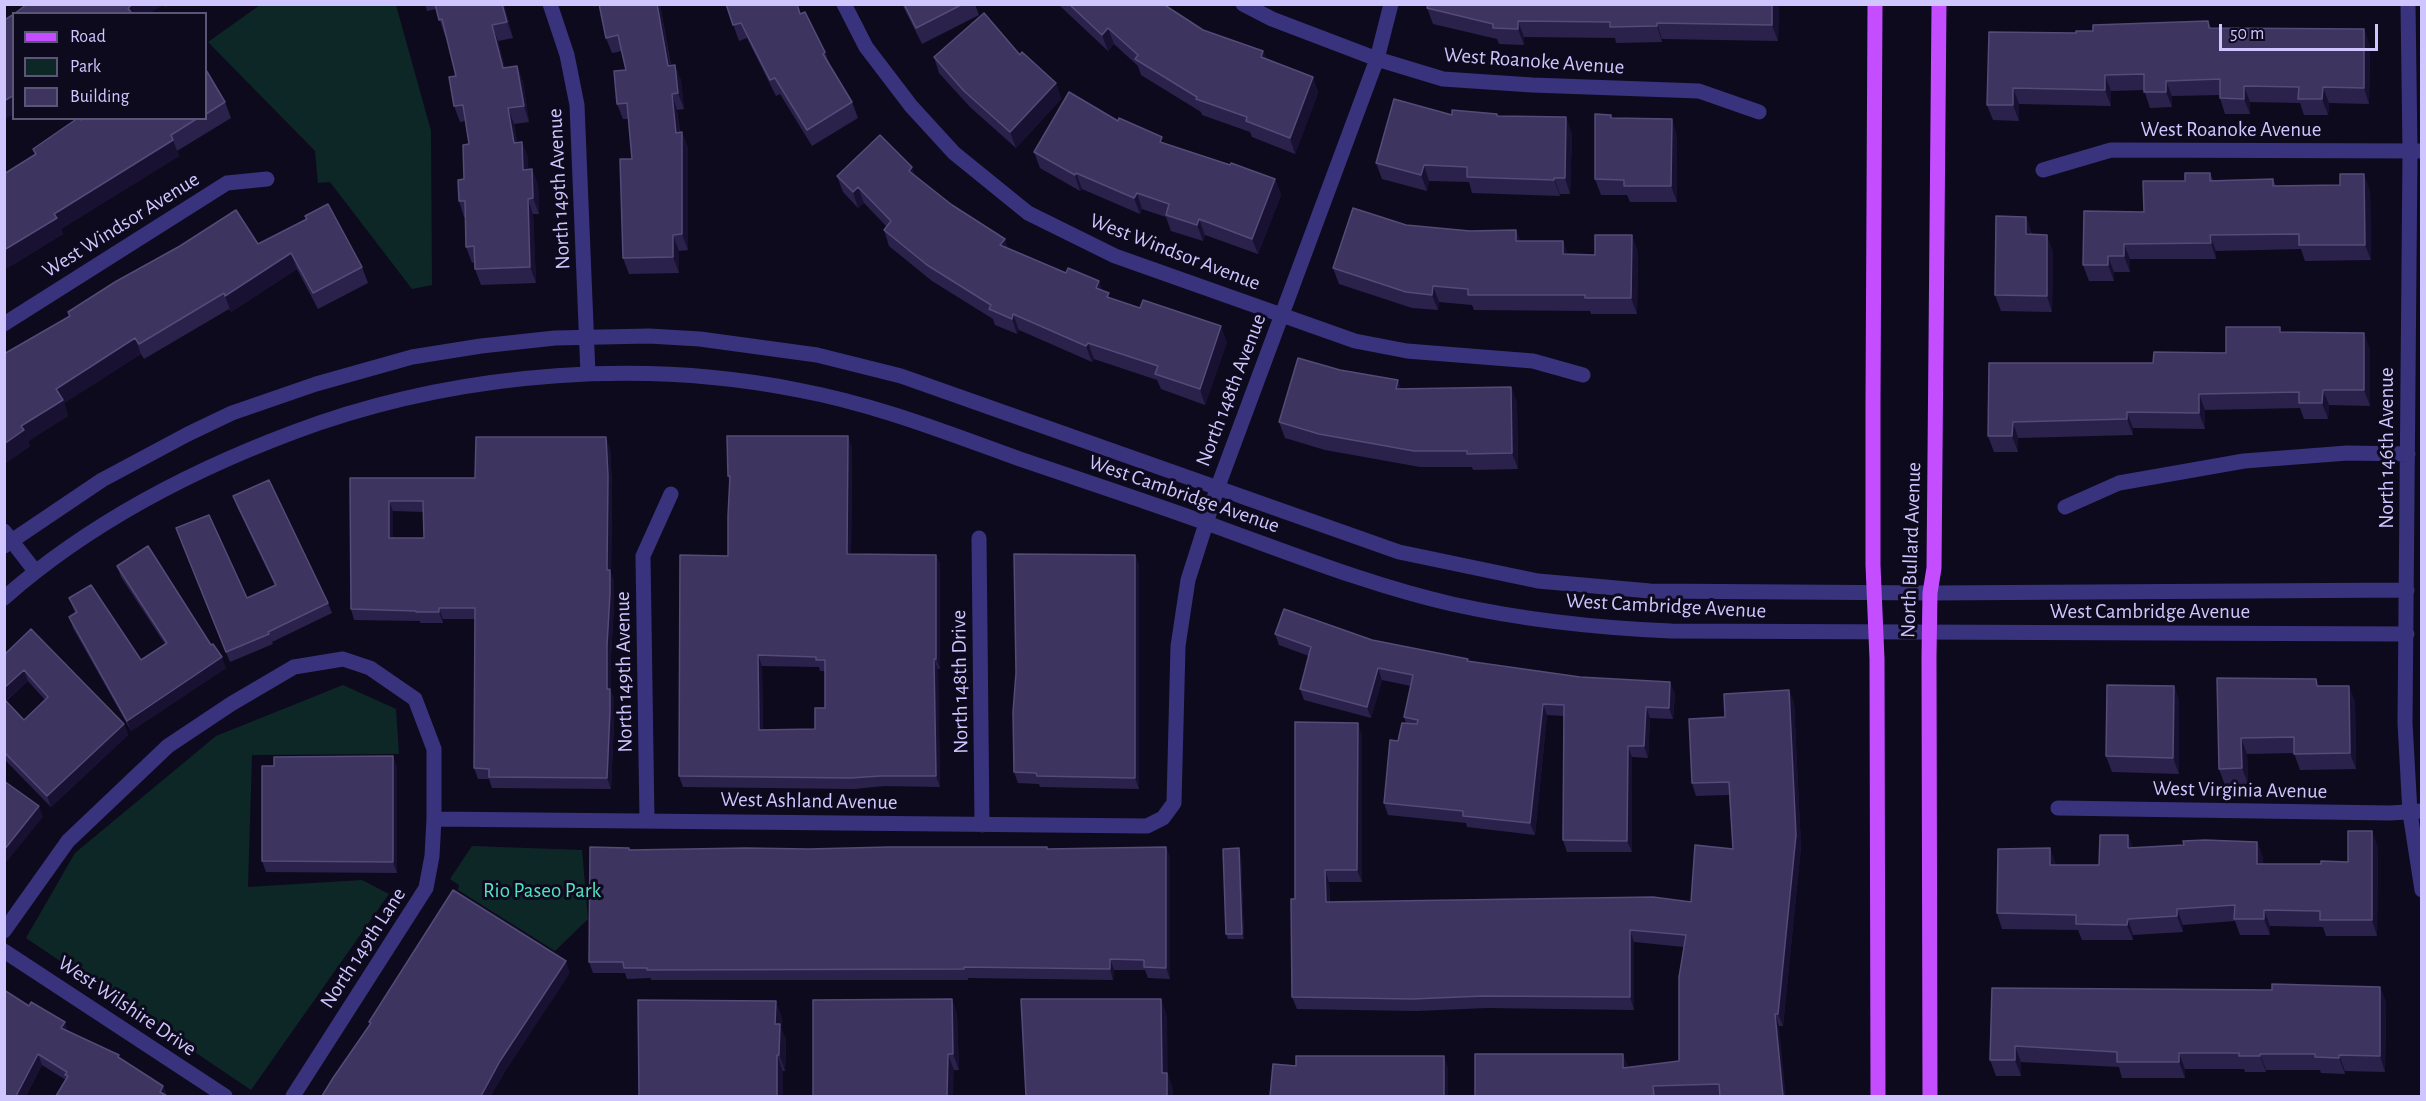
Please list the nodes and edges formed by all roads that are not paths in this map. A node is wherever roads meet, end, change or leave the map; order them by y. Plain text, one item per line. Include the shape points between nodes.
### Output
1 (550, 4) edge
2 (844, 4) edge
3 (1244, 4) edge
4 (1391, 4) edge
5 (1875, 4) edge
6 (1939, 4) edge
7 (2408, 4) edge
8 (1377, 59) junction
9 (1759, 112) dead end
10 (2416, 151) edge
11 (2043, 170) dead end
12 (267, 179) dead end
13 (1282, 316) junction
14 (4, 324) edge
15 (588, 337) junction
16 (588, 374) junction
17 (1584, 375) dead end
18 (2413, 444) edge
19 (1216, 489) junction
20 (671, 494) dead end
21 (2065, 507) dead end
22 (1206, 522) junction
23 (979, 538) dead end
24 (7, 539) edge
25 (35, 571) junction
26 (2407, 590) junction
27 (1875, 592) junction
28 (1930, 592) junction
29 (4, 597) edge
30 (1876, 632) junction
31 (1930, 633) junction
32 (2407, 634) junction
33 (1174, 803) joint
34 (2058, 808) dead end
35 (2416, 812) edge
36 (434, 819) junction
37 (647, 820) junction
38 (982, 825) junction
39 (2421, 890) edge
40 (4, 932) edge
41 (4, 951) edge
42 (225, 1096) edge
43 (293, 1096) edge
44 (1878, 1096) edge
45 (1930, 1096) edge

1 - 15 street, North 149th Avenue via 567,55 577,105
2 - 13 street, West Windsor Avenue via 866,48 911,106 954,153 1028,213 1115,256
3 - 8 street, West Roanoke Avenue via 1272,19
4 - 8 street, North 148th Avenue
5 - 27 main road, North Bullard Avenue
6 - 28 main road, North Bullard Avenue via 1934,568
7 - 10 street, North 146th Avenue
8 - 9 street, West Roanoke Avenue via 1443,79 1699,91
8 - 13 street, North 148th Avenue
10 - 11 street, West Roanoke Avenue via 2111,150
10 - 18 street, North 146th Avenue
12 - 14 street, West Windsor Avenue via 227,183
13 - 17 street, West Windsor Avenue via 1354,341 1407,351 1533,361
13 - 19 street, North 148th Avenue
15 - 16 street, North 149th Avenue
15 - 19 street, West Cambridge Avenue via 700,339 817,355 945,390
15 - 24 street, West Cambridge Avenue via 482,346 412,357 271,399 232,413 152,453
16 - 22 street, West Cambridge Avenue via 648,373 748,382 858,403
16 - 25 street, West Cambridge Avenue via 516,379 399,400 277,438 166,488
18 - 21 street via 2244,461 2119,483
18 - 26 street, North 146th Avenue
19 - 22 street, North 148th Avenue
19 - 27 street, West Cambridge Avenue via 1399,552 1538,581 1650,591
20 - 37 street, North 149th Avenue via 643,556
22 - 30 street, West Cambridge Avenue via 1393,589 1535,619 1661,631
22 - 33 street, North 148th Avenue via 1188,580 1178,646
23 - 38 street, North 148th Drive
24 - 25 street
25 - 29 street, West Cambridge Avenue
26 - 28 street, West Cambridge Avenue
26 - 32 street, North 146th Avenue
27 - 28 street, West Cambridge Avenue
27 - 30 main road, North Bullard Avenue
28 - 31 main road, North Bullard Avenue
30 - 31 street, West Cambridge Avenue
30 - 44 main road, North Bullard Avenue
31 - 32 street, West Cambridge Avenue
31 - 45 main road, North Bullard Avenue
32 - 35 street, North 146th Avenue via 2405,723
33 - 38 street, West Ashland Avenue via 1163,818 1147,826
34 - 35 street, West Virginia Avenue
35 - 39 street, North 146th Avenue
36 - 37 street, West Ashland Avenue
36 - 40 street, North 149th Lane via 434,749 415,699 370,668 343,659 294,667 168,746 68,841
36 - 43 street, North 149th Lane via 426,888
37 - 38 street, West Ashland Avenue
41 - 42 street, West Wilshire Drive

